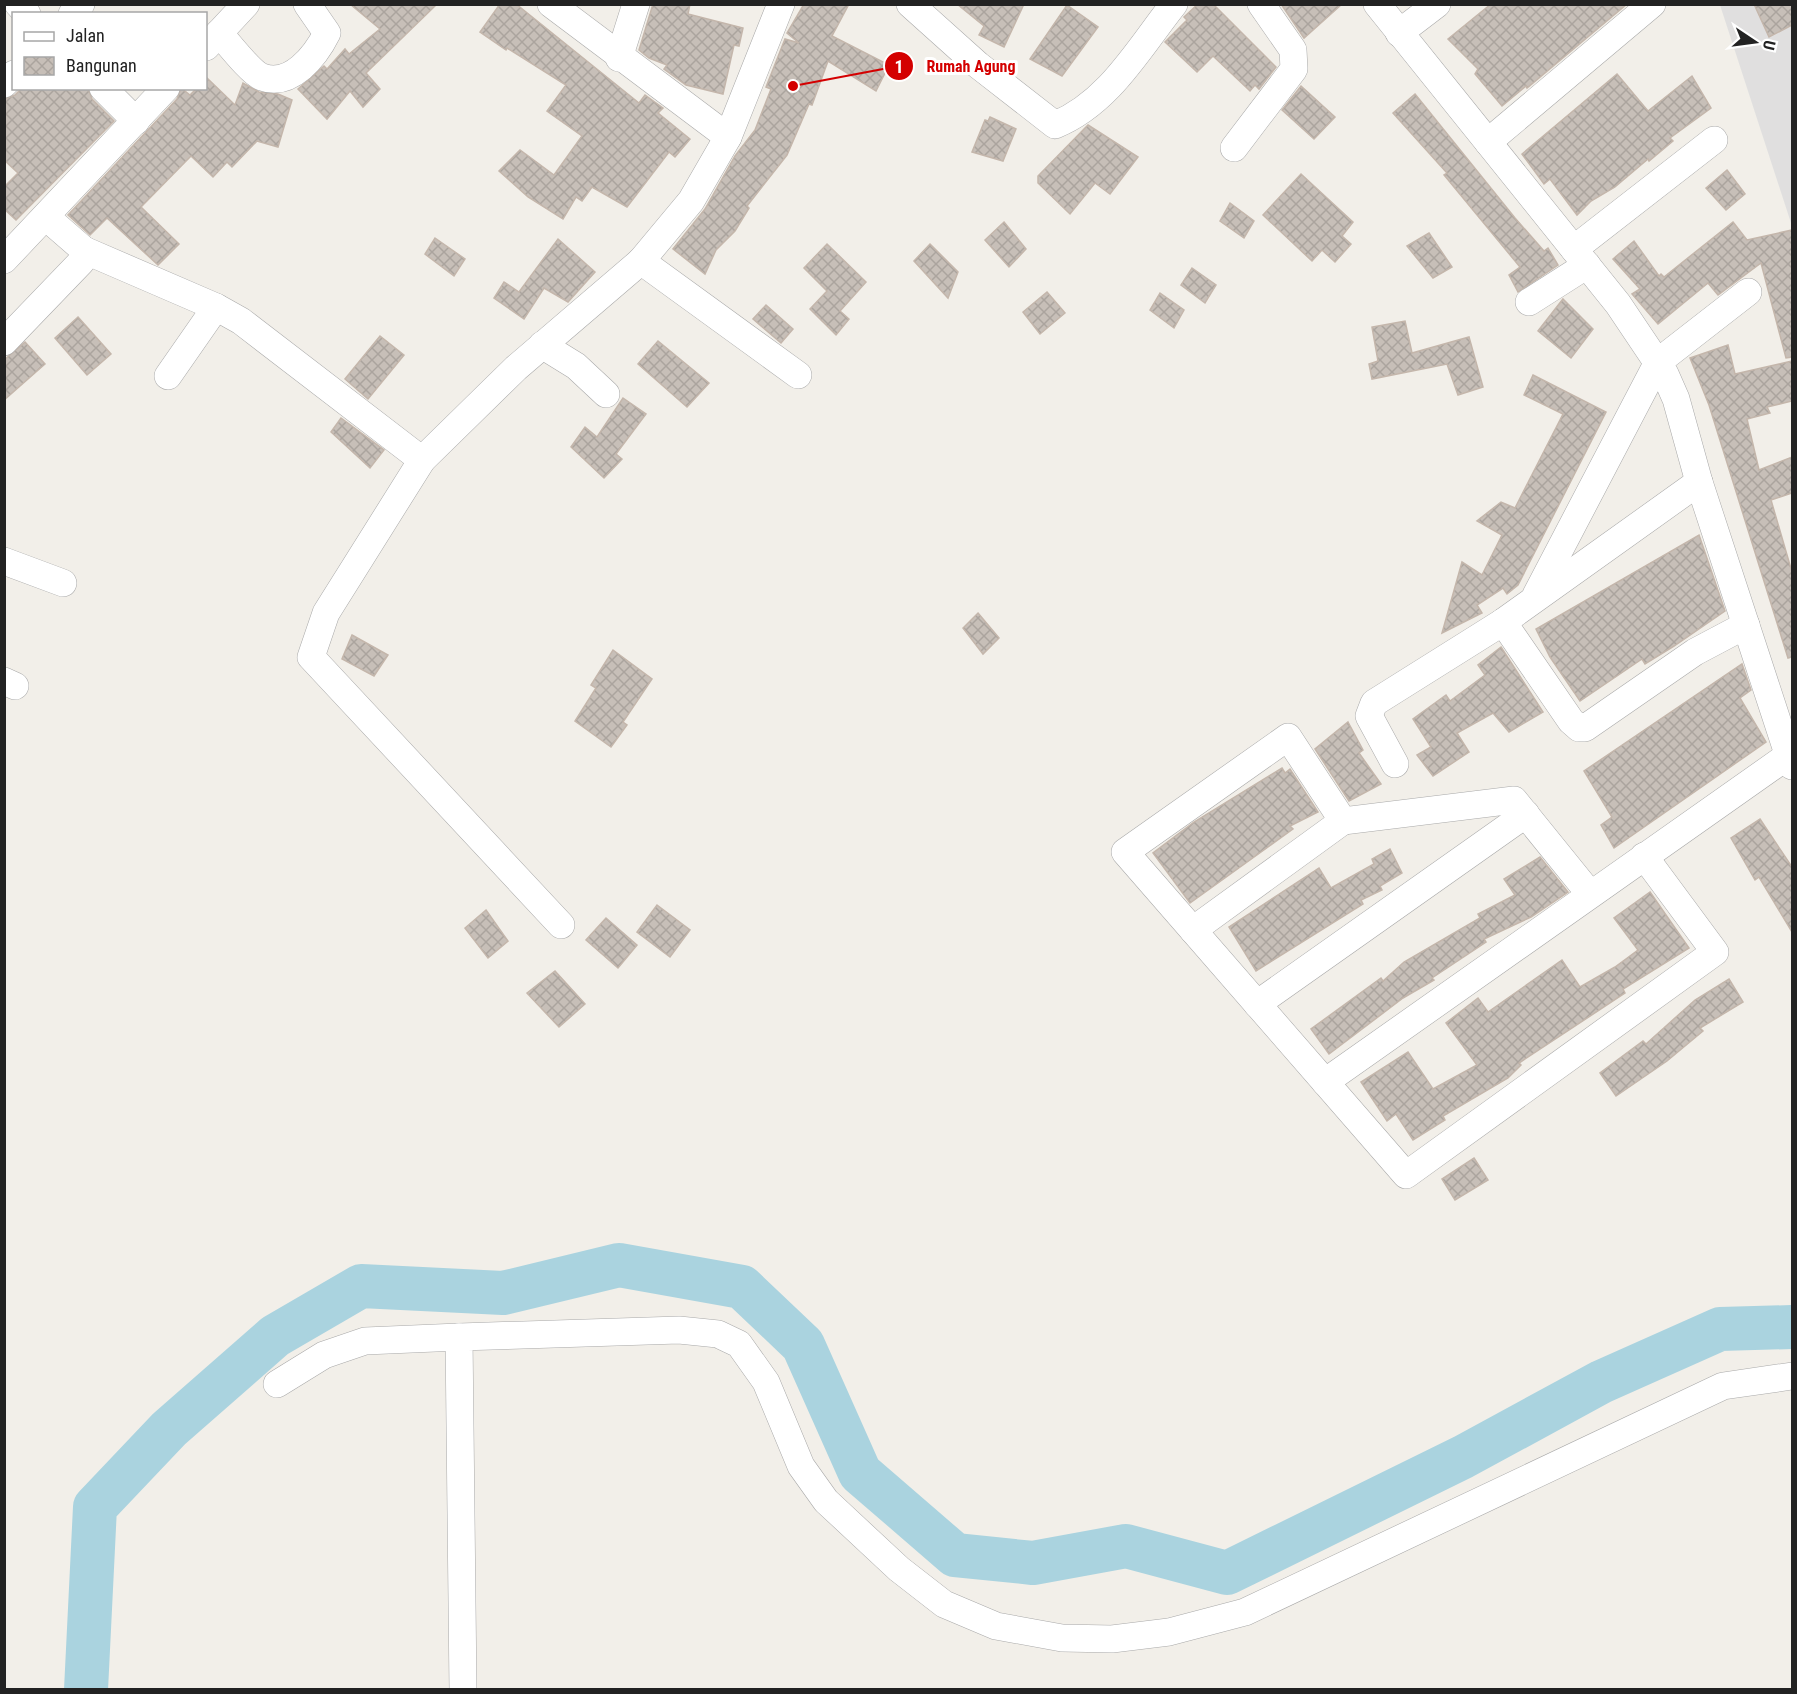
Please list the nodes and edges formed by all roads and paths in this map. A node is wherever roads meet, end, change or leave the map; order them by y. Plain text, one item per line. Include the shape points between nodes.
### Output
1 (246, 4) edge
2 (307, 4) edge
3 (551, 4) edge
4 (636, 4) edge
5 (781, 4) edge
6 (910, 4) edge
7 (1174, 4) edge
8 (1261, 4) edge
9 (1437, 4) edge
10 (1652, 4) edge
11 (1391, 15) edge
12 (212, 40) edge
13 (619, 58) junction
14 (105, 90) edge
15 (164, 90) edge
16 (136, 121) junction
17 (728, 137) junction
18 (1714, 140) dead end
19 (1488, 142) junction
20 (1234, 147) dead end
21 (46, 217) junction
22 (84, 250) junction
23 (1581, 257) junction
24 (4, 260) edge
25 (641, 261) junction
26 (1748, 292) dead end
27 (1529, 302) dead end
28 (216, 307) junction
29 (4, 342) edge
30 (542, 345) junction
31 (1658, 362) junction
32 (798, 375) dead end
33 (168, 376) dead end
34 (606, 394) dead end
35 (422, 460) junction
36 (1699, 483) junction
37 (4, 561) edge
38 (63, 583) dead end
39 (1533, 602) junction
40 (1503, 622) junction
41 (1746, 625) junction
42 (1791, 761) edge
43 (1395, 764) dead end
44 (1526, 814) junction
45 (1343, 821) junction
46 (1644, 856) junction
47 (1590, 894) junction
48 (561, 925) dead end
49 (1193, 930) junction
50 (1257, 1004) junction
51 (1325, 1082) junction
52 (459, 1337) junction
53 (1792, 1377) edge
54 (277, 1384) dead end
55 (464, 1689) edge

1 - 12 street
2 - 12 street via 327,33 320,47 299,69 278,79 260,77
3 - 13 street
4 - 13 street
5 - 17 street
6 - 7 street via 1055,124 1090,106 1120,75
8 - 20 street via 1293,50 1294,69
9 - 11 street
10 - 19 street
11 - 19 street
13 - 17 street
14 - 16 street
15 - 16 street
16 - 21 street
17 - 25 street via 691,201
18 - 23 street
19 - 23 street
21 - 22 street
21 - 24 street
22 - 28 street
22 - 29 street via 81,262
23 - 27 street
23 - 31 street
25 - 30 street
25 - 32 street
26 - 31 street
28 - 33 street
28 - 35 street via 265,338
30 - 34 street via 576,366
30 - 35 street
31 - 36 street via 1676,399
31 - 39 street
35 - 48 street via 326,614 311,657
36 - 39 street
36 - 41 street
37 - 38 street
39 - 40 street
40 - 41 street via 1570,721 1579,728 1585,728 1695,652
40 - 43 street via 1374,704 1369,712 1371,719
41 - 42 street
42 - 46 street
44 - 45 street via 1514,800
44 - 47 street
44 - 50 street
45 - 49 street
45 - 49 street via 1288,737 1125,852
46 - 47 street
46 - 51 street via 1715,952 1406,1175
47 - 51 street
49 - 50 street
50 - 51 street
52 - 53 street via 679,1330 718,1334 740,1344 766,1382 801,1466 826,1501 899,1569 944,1604 996,1626 1062,1638 1112,1639 1169,1632 1245,1612 1723,1386
52 - 54 street via 365,1341 324,1355
52 - 55 street

